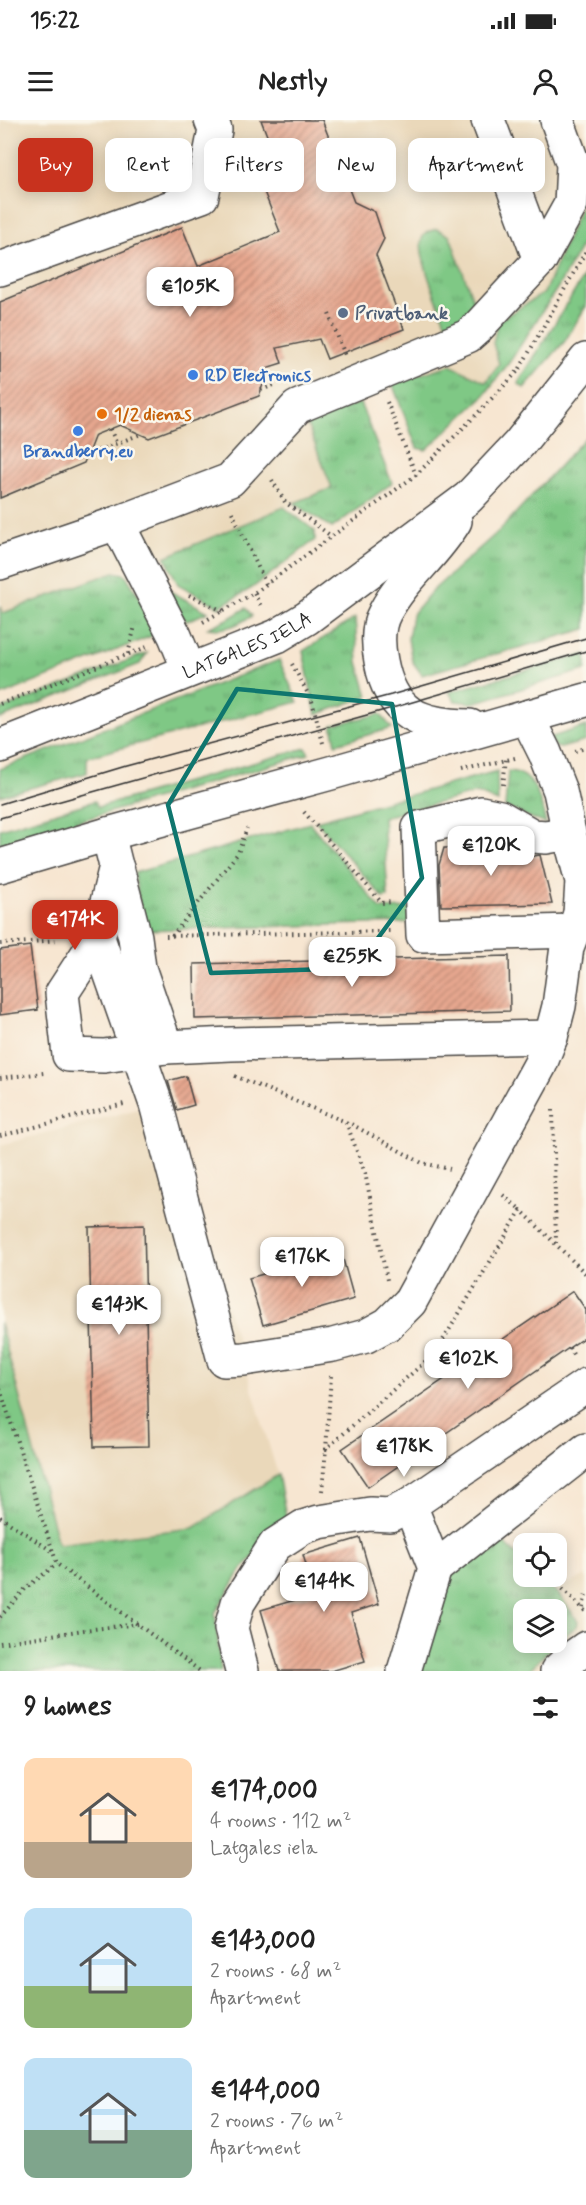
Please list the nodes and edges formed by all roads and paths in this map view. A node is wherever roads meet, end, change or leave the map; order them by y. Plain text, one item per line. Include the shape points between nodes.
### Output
1 (211, 120) edge
2 (488, 120) edge
3 (557, 120) edge
4 (586, 251) edge
5 (540, 260) junction
6 (0, 269) edge
7 (329, 314) dead end
8 (346, 357) dead end
9 (586, 360) edge
10 (375, 373) junction
11 (110, 429) dead end
12 (141, 434) dead end
13 (117, 444) junction
14 (255, 453) junction
15 (87, 456) dead end
16 (416, 475) junction
17 (219, 484) junction
18 (468, 498) junction
19 (117, 523) junction
20 (331, 536) junction
21 (0, 563) edge
22 (266, 584) junction
23 (254, 592) junction
24 (263, 609) dead end
25 (176, 636) junction
26 (287, 655) dead end
27 (189, 670) junction
28 (586, 700) edge
29 (0, 704) edge
30 (527, 717) junction
31 (492, 726) junction
32 (0, 746) edge
33 (325, 749) dead end
34 (573, 788) edge
35 (304, 811) dead end
36 (247, 827) dead end
37 (569, 833) junction
38 (108, 834) junction
39 (0, 866) edge
40 (116, 866) junction
41 (421, 902) junction
42 (580, 920) edge
43 (423, 935) junction
44 (172, 936) junction
45 (135, 937) junction
46 (98, 938) junction
47 (0, 944) edge
48 (551, 1037) junction
49 (151, 1049) junction
50 (69, 1055) junction
51 (229, 1074) dead end
52 (0, 1077) edge
53 (153, 1096) junction
54 (552, 1106) dead end
55 (345, 1122) junction
56 (0, 1136) edge
57 (480, 1175) junction
58 (556, 1245) junction
59 (585, 1272) edge
60 (394, 1318) junction
61 (333, 1345) junction
62 (586, 1386) edge
63 (0, 1389) edge
64 (326, 1449) junction
65 (586, 1450) edge
66 (410, 1505) junction
67 (0, 1517) edge
68 (319, 1522) junction
69 (54, 1552) junction
70 (57, 1564) junction
71 (435, 1568) junction
72 (561, 1587) edge
73 (586, 1593) edge
74 (585, 1610) edge
75 (0, 1617) edge
76 (139, 1624) junction
77 (0, 1643) edge
78 (586, 1648) edge
79 (201, 1671) edge
80 (242, 1671) edge
81 (404, 1671) edge
82 (557, 1671) edge

1 - 6 main road via 216,130 202,196
2 - 5 main road
3 - 5 main road via 573,164 571,204
4 - 16 path via 519,370
5 - 10 main road via 468,336
7 - 8 path
9 - 18 main road, LATGALES IELA via 519,444
10 - 14 main road via 297,407
10 - 16 path
11 - 13 path
12 - 13 path
13 - 15 path
14 - 17 main road via 230,480
14 - 20 path via 285,502
16 - 20 path
17 - 19 main road
17 - 22 path
18 - 27 main road, LATGALES IELA via 307,618 277,636
18 - 31 main road, LATGALES IELA via 438,546 405,580 383,614 380,653 383,674 399,706 442,726
19 - 21 main road
19 - 25 main road
20 - 22 path
22 - 23 path
23 - 24 path
23 - 25 path
25 - 27 main road
25 - 29 path
26 - 33 path via 312,701
27 - 32 main road, LATGALES IELA
28 - 30 main road, LATGALES IELA
30 - 31 main road, LATGALES IELA
30 - 34 main road via 545,753
31 - 38 main road, LATGALES IELA
34 - 37 main road
35 - 41 path via 382,903
36 - 44 path via 238,853
37 - 41 main road via 533,836 500,817 481,813 419,828
37 - 42 main road via 582,881
38 - 39 main road, LATGALES IELA
38 - 40 main road
40 - 45 main road
40 - 46 main road
41 - 43 main road
42 - 43 main road
42 - 48 main road via 567,947
43 - 44 path via 403,930
44 - 45 path
45 - 49 main road
46 - 47 path
46 - 49 main road
46 - 50 main road via 62,993
48 - 49 main road via 241,1043
48 - 57 main road via 540,1065
49 - 50 main road via 104,1056
49 - 53 main road
50 - 52 path via 65,1072
51 - 55 path
53 - 56 path
53 - 61 main road via 224,1360
54 - 58 path
55 - 57 path via 422,1163
55 - 60 path via 365,1173
57 - 60 main road via 410,1302
58 - 59 path
58 - 64 path via 521,1210 436,1352
60 - 61 main road via 366,1336
61 - 64 path
62 - 66 main road
63 - 69 path
64 - 68 path
65 - 71 main road
66 - 68 main road via 390,1515
66 - 71 main road
67 - 69 path
68 - 80 main road via 275,1545 238,1603 231,1628
69 - 70 path
70 - 75 path via 27,1587
70 - 76 path
71 - 81 main road
72 - 74 path
73 - 74 path
76 - 77 path
76 - 79 path
78 - 82 main road

